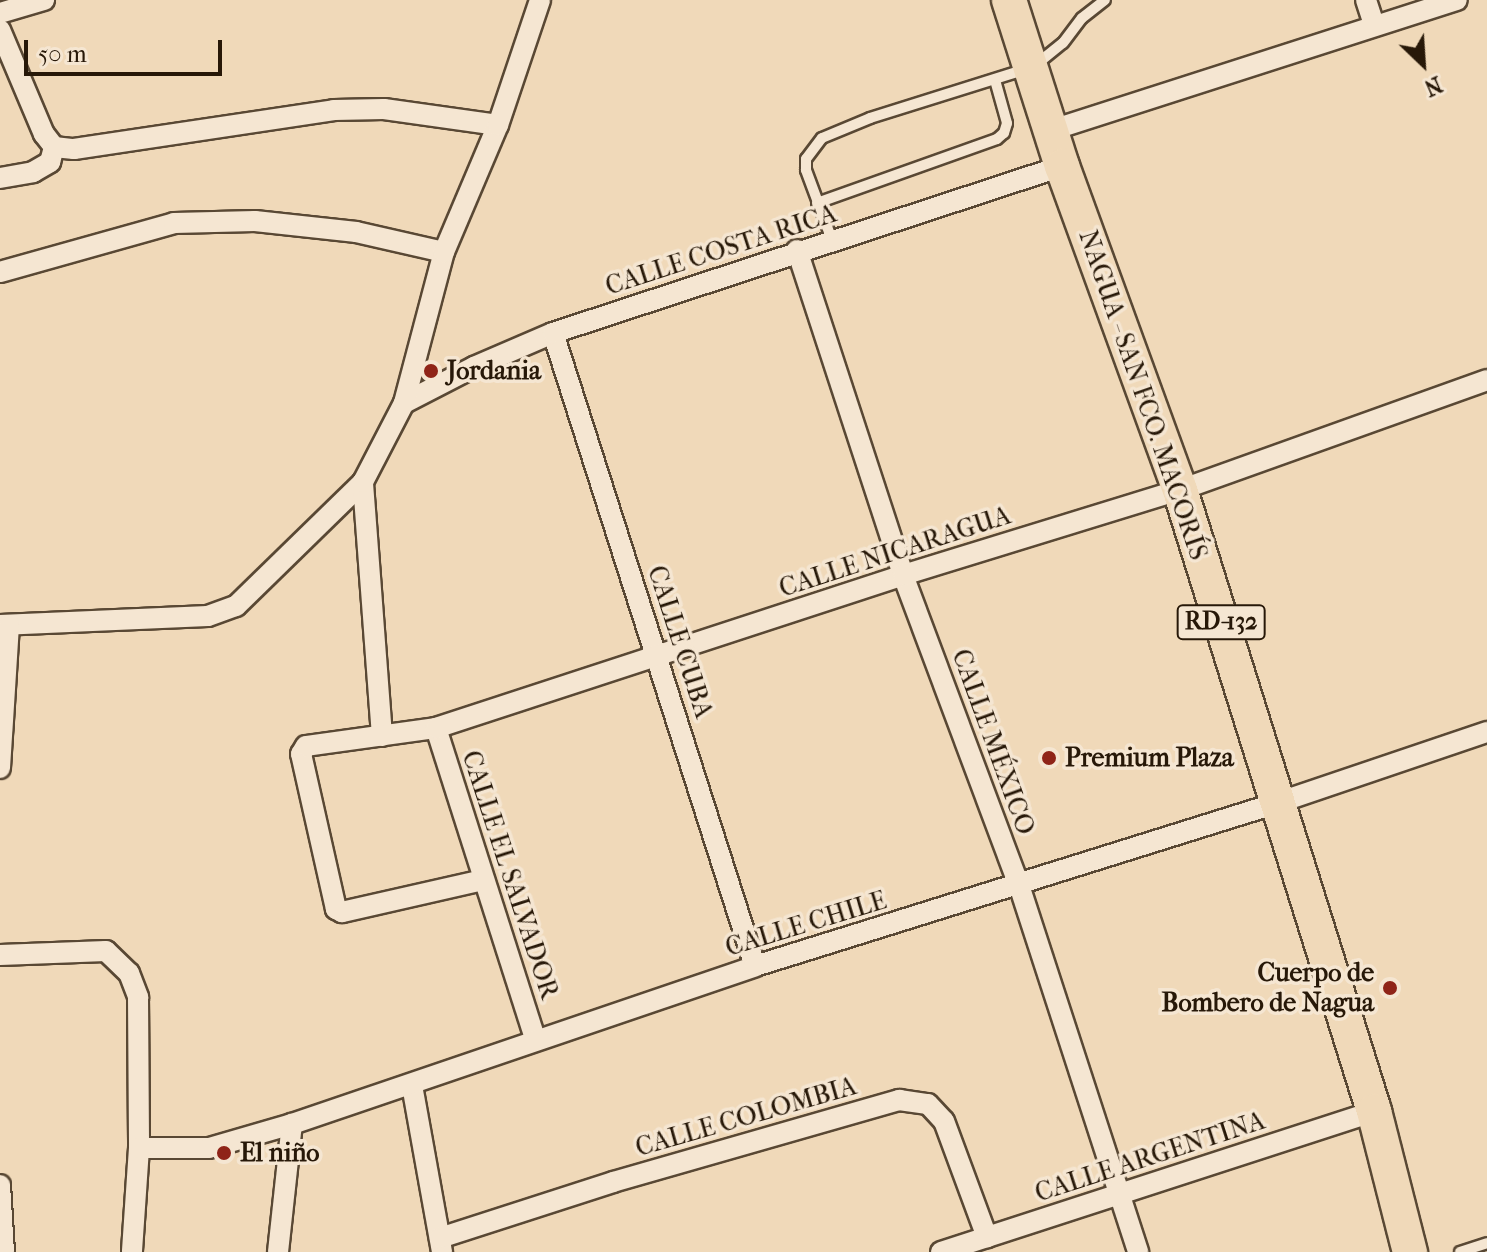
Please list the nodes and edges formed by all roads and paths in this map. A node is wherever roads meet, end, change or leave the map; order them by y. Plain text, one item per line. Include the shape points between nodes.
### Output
1 (44, 0) edge
2 (540, 0) edge
3 (1009, 0) edge
4 (1105, 0) edge
5 (1366, 0) edge
6 (1457, 0) edge
7 (0, 13) edge
8 (1374, 25) junction
9 (0, 30) edge
10 (1033, 67) junction
11 (995, 80) junction
12 (498, 125) junction
13 (1052, 130) junction
14 (54, 147) junction
15 (1062, 166) junction
16 (0, 178) edge
17 (817, 203) junction
18 (832, 240) junction
19 (797, 250) junction
20 (444, 252) junction
21 (0, 272) edge
22 (553, 333) junction
23 (1487, 380) edge
24 (404, 403) junction
25 (363, 482) junction
26 (1180, 490) junction
27 (903, 575) junction
28 (4, 625) edge
29 (658, 657) junction
30 (436, 728) junction
31 (1487, 732) edge
32 (382, 736) junction
33 (1, 746) edge
34 (0, 768) edge
35 (1277, 803) junction
36 (483, 880) junction
37 (1019, 885) junction
38 (0, 955) edge
39 (755, 966) junction
40 (535, 1039) junction
41 (412, 1085) junction
42 (1374, 1111) junction
43 (292, 1124) junction
44 (139, 1148) junction
45 (0, 1185) edge
46 (1119, 1195) junction
47 (987, 1237) junction
48 (1487, 1243) edge
49 (441, 1245) edge
50 (4, 1252) edge
51 (132, 1252) edge
52 (278, 1252) edge
53 (941, 1252) edge
54 (1138, 1252) edge
55 (1410, 1252) edge
56 (1460, 1252) edge

1 - 7 street
2 - 12 street
3 - 10 main road, NAGUA - SAN FCO. MACORÍS / RD-132
4 - 10 lane
5 - 8 street
6 - 8 street
8 - 13 street
9 - 14 street
10 - 11 lane
10 - 13 main road, NAGUA - SAN FCO. MACORÍS / RD-132
11 - 17 lane via 822,138 806,159
11 - 17 lane via 1007,123 997,139
12 - 14 street via 384,109 334,110 74,149
12 - 20 street
13 - 15 main road, NAGUA - SAN FCO. MACORÍS / RD-132
14 - 16 street via 50,162 33,172
15 - 18 street, CALLE COSTA RICA
15 - 26 main road, NAGUA - SAN FCO. MACORÍS / RD-132
17 - 18 lane
18 - 19 street, CALLE COSTA RICA
19 - 22 street, CALLE COSTA RICA
19 - 27 street, CALLE MÉXICO
20 - 21 street via 356,232 255,221 174,223
20 - 24 street
22 - 24 street, CALLE COSTA RICA
22 - 29 street, CALLE CUBA
23 - 26 street, CALLE NICARAGUA
24 - 25 street
25 - 28 street via 236,606 208,616
25 - 32 street
26 - 27 street, CALLE NICARAGUA
26 - 35 main road, NAGUA - SAN FCO. MACORÍS / RD-132
27 - 29 street, CALLE NICARAGUA
27 - 37 street, CALLE MÉXICO
28 - 33 street
29 - 30 street, CALLE NICARAGUA
29 - 39 street, CALLE CUBA
30 - 32 street, CALLE NICARAGUA
30 - 36 street, CALLE EL SALVADOR
31 - 35 street, CALLE CHILE
32 - 36 street, CALLE NICARAGUA via 312,743 301,754 336,909 342,912
33 - 34 street
35 - 37 street, CALLE CHILE
35 - 42 main road, NAGUA - SAN FCO. MACORÍS / RD-132
36 - 40 street, CALLE EL SALVADOR
37 - 39 street, CALLE CHILE
37 - 46 street, CALLE MÉXICO
38 - 44 street via 106,951 129,973 138,997
39 - 40 street, CALLE CHILE
40 - 41 street, CALLE CHILE
41 - 43 street, CALLE CHILE
41 - 49 street
42 - 46 street, CALLE ARGENTINA
42 - 55 main road, NAGUA - SAN FCO. MACORÍS / RD-132
43 - 44 street, CALLE CHILE via 209,1148
43 - 52 street
44 - 51 street
45 - 50 street
46 - 47 street, CALLE ARGENTINA
46 - 54 street, CALLE MÉXICO
47 - 49 street, CALLE COLOMBIA via 944,1121 928,1104 899,1100 613,1182
47 - 53 street, CALLE ARGENTINA
48 - 56 lane

